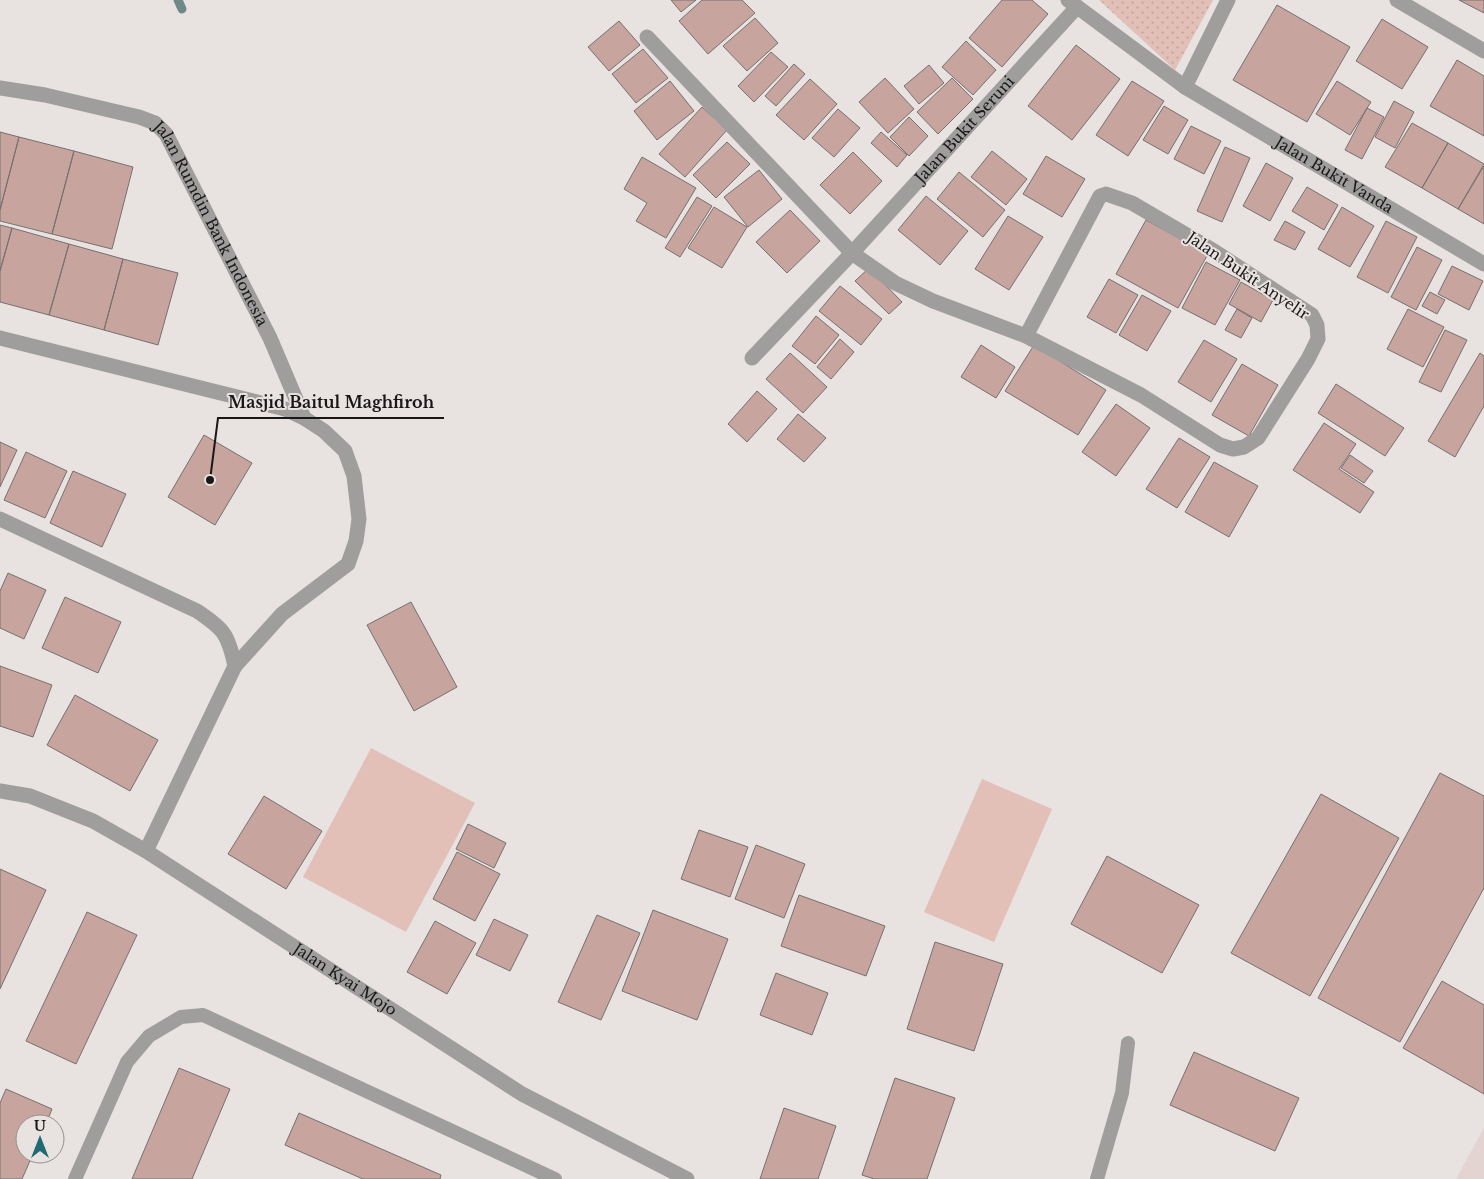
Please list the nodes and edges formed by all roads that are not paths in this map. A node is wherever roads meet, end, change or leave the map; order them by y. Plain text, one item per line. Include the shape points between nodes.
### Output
1 (1228, 0) edge
2 (1397, 0) edge
3 (1072, 3) edge
4 (647, 37) dead end
5 (1484, 51) edge
6 (1185, 87) junction
7 (0, 88) edge
8 (852, 253) junction
9 (1484, 264) edge
10 (1026, 336) junction
11 (0, 338) edge
12 (752, 358) dead end
13 (304, 418) junction
14 (0, 519) edge
15 (235, 666) junction
16 (0, 791) edge
17 (146, 850) junction
18 (1128, 1043) dead end
19 (75, 1179) edge
20 (554, 1179) edge
21 (687, 1179) edge
22 (1097, 1179) edge

1 - 6 street
2 - 5 street
3 - 6 street, Jalan Bukit Vanda
3 - 8 street, Jalan Bukit Seruni
4 - 8 street
6 - 9 street, Jalan Bukit Vanda
7 - 13 street, Jalan Rumdin Bank Indonesia via 139,117 155,123 166,134 270,338
8 - 10 street, Jalan Bukit Anyelir via 895,283
8 - 12 street, Jalan Bukit Seruni
10 - 10 street, Jalan Bukit Anyelir via 1100,196 1106,194 1132,203 1214,251 1312,315 1318,339 1258,438 1244,447 1233,449 1220,445 1141,395
11 - 13 street via 285,409
13 - 15 street via 334,440 350,463 359,519 356,541 348,564 282,614
14 - 15 street via 197,611 226,634
15 - 17 street
16 - 17 street, Jalan Kyai Mojo via 30,796 93,821
17 - 21 street, Jalan Kyai Mojo via 522,1094
18 - 22 lane via 1122,1093
19 - 20 lane via 127,1062 148,1036 181,1017 202,1014

